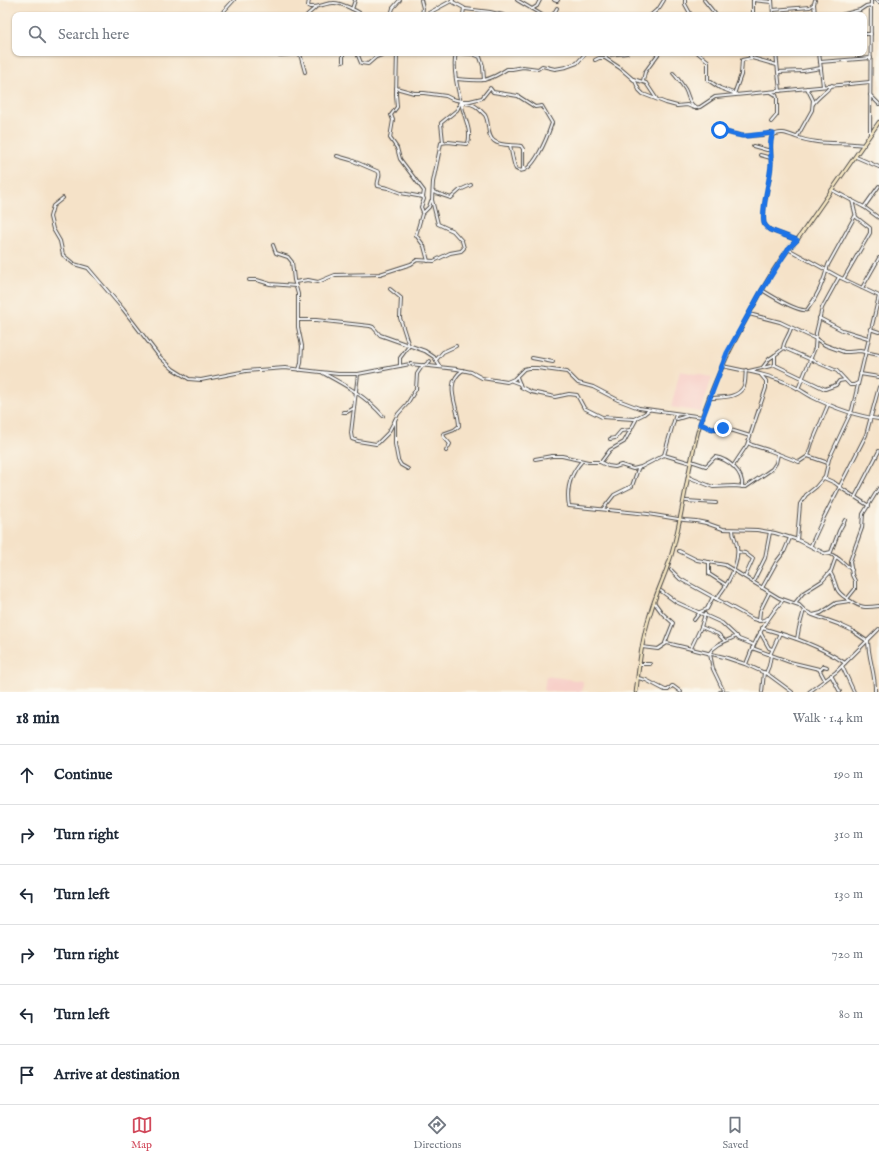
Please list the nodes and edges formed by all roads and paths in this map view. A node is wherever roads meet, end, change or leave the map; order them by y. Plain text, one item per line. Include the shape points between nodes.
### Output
1 (234, 0) edge
2 (309, 0) edge
3 (354, 0) edge
4 (400, 0) edge
5 (420, 0) edge
6 (517, 0) edge
7 (540, 0) edge
8 (554, 0) edge
9 (558, 0) edge
10 (664, 0) edge
11 (685, 0) edge
12 (704, 0) edge
13 (753, 0) edge
14 (815, 0) edge
15 (871, 0) edge
16 (875, 0) edge
17 (452, 1) edge
18 (772, 1) edge
19 (879, 2) edge
20 (814, 4) junction
21 (871, 5) junction
22 (315, 8) junction
23 (557, 8) dead end
24 (352, 9) junction
25 (465, 9) junction
26 (532, 9) junction
27 (773, 10) joint
28 (223, 12) edge
29 (311, 12) edge
30 (358, 12) edge
31 (392, 12) edge
32 (423, 12) edge
33 (429, 12) edge
34 (464, 12) edge
35 (490, 12) edge
36 (537, 12) edge
37 (555, 12) edge
38 (654, 12) edge
39 (690, 12) edge
40 (714, 12) edge
41 (752, 12) edge
42 (815, 12) edge
43 (852, 12) edge
44 (867, 34) edge
45 (871, 34) junction
46 (301, 56) edge
47 (343, 56) edge
48 (358, 56) edge
49 (379, 56) edge
50 (397, 56) edge
51 (456, 56) edge
52 (478, 56) edge
53 (583, 56) edge
54 (657, 56) edge
55 (702, 56) edge
56 (776, 56) edge
57 (819, 56) edge
58 (605, 58) joint
59 (752, 58) joint
60 (871, 58) junction
61 (595, 60) dead end
62 (343, 62) dead end
63 (820, 62) junction
64 (776, 65) junction
65 (821, 68) junction
66 (305, 72) dead end
67 (778, 72) junction
68 (673, 73) dead end
69 (632, 78) junction
70 (456, 79) junction
71 (484, 80) junction
72 (643, 81) junction
73 (870, 82) junction
74 (832, 85) junction
75 (823, 86) junction
76 (396, 88) junction
77 (807, 88) junction
78 (780, 91) junction
79 (771, 92) junction
80 (736, 94) junction
81 (870, 95) junction
82 (657, 99) junction
83 (461, 102) junction
84 (879, 104) edge
85 (813, 105) junction
86 (698, 108) junction
87 (771, 122) dead end
88 (879, 122) edge
89 (716, 130) dead end
90 (773, 134) junction
91 (870, 134) junction
92 (797, 137) junction
93 (442, 142) junction
94 (510, 145) junction
95 (864, 145) junction
96 (753, 146) dead end
97 (771, 150) junction
98 (760, 155) dead end
99 (336, 156) dead end
100 (856, 157) junction
101 (771, 158) junction
102 (879, 167) edge
103 (524, 169) junction
104 (471, 185) dead end
105 (879, 186) edge
106 (832, 190) junction
107 (433, 192) junction
108 (423, 196) junction
109 (63, 198) dead end
110 (432, 200) junction
111 (852, 200) junction
112 (864, 207) junction
113 (423, 212) junction
114 (855, 216) junction
115 (879, 218) edge
116 (797, 240) junction
117 (273, 246) dead end
118 (788, 249) junction
119 (878, 260) edge
120 (429, 261) junction
121 (827, 270) junction
122 (839, 277) junction
123 (844, 278) junction
124 (249, 280) dead end
125 (295, 282) junction
126 (296, 286) junction
127 (862, 288) junction
128 (390, 289) dead end
129 (762, 290) junction
130 (879, 296) edge
131 (748, 314) junction
132 (819, 318) junction
133 (298, 320) junction
134 (791, 328) junction
135 (870, 330) junction
136 (879, 332) edge
137 (868, 338) junction
138 (816, 339) junction
139 (409, 346) junction
140 (456, 346) dead end
141 (783, 348) junction
142 (866, 352) junction
143 (775, 355) junction
144 (879, 355) edge
145 (532, 358) dead end
146 (810, 359) junction
147 (436, 360) junction
148 (430, 361) dead end
149 (553, 362) dead end
150 (424, 365) junction
151 (775, 365) junction
152 (400, 366) junction
153 (722, 366) junction
154 (440, 367) junction
155 (763, 368) junction
156 (299, 370) junction
157 (463, 370) junction
158 (746, 370) junction
159 (749, 371) junction
160 (322, 372) junction
161 (358, 374) junction
162 (760, 374) junction
163 (860, 374) junction
164 (517, 377) junction
165 (879, 377) edge
166 (802, 378) junction
167 (845, 380) junction
168 (512, 381) junction
169 (858, 382) junction
170 (520, 384) junction
171 (879, 387) edge
172 (798, 389) junction
173 (356, 392) junction
174 (710, 398) junction
175 (828, 404) junction
176 (355, 408) junction
177 (649, 410) junction
178 (343, 412) dead end
179 (676, 414) junction
180 (850, 414) junction
181 (690, 415) junction
182 (383, 416) dead end
183 (703, 417) junction
184 (637, 418) junction
185 (871, 418) junction
186 (676, 419) dead end
187 (879, 419) edge
188 (395, 420) junction
189 (700, 424) junction
190 (631, 430) junction
191 (750, 436) junction
192 (610, 438) dead end
193 (748, 443) junction
194 (446, 450) dead end
195 (879, 451) edge
196 (778, 454) junction
197 (664, 455) junction
198 (808, 456) junction
199 (535, 459) dead end
200 (582, 461) junction
201 (600, 462) junction
202 (691, 462) junction
203 (828, 463) junction
204 (733, 466) junction
205 (638, 468) junction
206 (408, 469) dead end
207 (688, 477) junction
208 (824, 478) junction
209 (742, 486) junction
210 (840, 487) junction
211 (879, 488) edge
212 (855, 497) junction
213 (686, 501) dead end
214 (716, 503) dead end
215 (869, 506) junction
216 (603, 509) junction
217 (680, 520) junction
218 (845, 520) dead end
219 (733, 530) junction
220 (770, 532) junction
221 (790, 538) junction
222 (796, 540) junction
223 (811, 546) junction
224 (679, 551) dead end
225 (737, 552) junction
226 (824, 553) junction
227 (836, 558) junction
228 (709, 562) junction
229 (733, 569) junction
230 (671, 570) dead end
231 (852, 570) junction
232 (830, 572) junction
233 (744, 577) junction
234 (752, 582) junction
235 (726, 585) junction
236 (762, 588) junction
237 (661, 591) dead end
238 (770, 593) junction
239 (713, 597) junction
240 (716, 599) junction
241 (847, 599) junction
242 (783, 600) junction
243 (850, 601) junction
244 (654, 602) junction
245 (794, 603) junction
246 (879, 606) edge
247 (707, 609) junction
248 (804, 610) junction
249 (700, 612) junction
250 (705, 614) junction
251 (813, 615) junction
252 (768, 618) junction
253 (694, 620) dead end
254 (759, 621) junction
255 (701, 627) junction
256 (762, 628) junction
257 (879, 629) edge
258 (760, 632) junction
259 (780, 633) junction
260 (737, 636) junction
261 (797, 639) junction
262 (867, 640) junction
263 (725, 641) junction
264 (665, 643) junction
265 (754, 645) junction
266 (642, 647) junction
267 (752, 648) junction
268 (690, 649) junction
269 (772, 649) junction
270 (709, 654) junction
271 (771, 655) junction
272 (845, 663) junction
273 (640, 664) junction
274 (650, 664) dead end
275 (746, 664) junction
276 (842, 666) junction
277 (827, 668) dead end
278 (820, 670) junction
279 (765, 673) junction
280 (831, 675) junction
281 (638, 678) junction
282 (825, 680) junction
283 (636, 692) edge
284 (681, 692) edge
285 (720, 692) edge
286 (724, 692) edge
287 (728, 692) edge
288 (762, 692) edge
289 (792, 692) edge
290 (809, 692) edge
291 (840, 692) edge
292 (854, 692) edge
293 (875, 692) edge

1 - 28 street
2 - 22 street via 308,6
3 - 24 street
4 - 31 street
5 - 32 street
6 - 26 street
7 - 26 street
8 - 9 street
10 - 38 street
11 - 39 street
12 - 40 street
13 - 18 street
13 - 41 street
14 - 20 street
15 - 21 street
16 - 19 street
17 - 25 street
17 - 33 street
18 - 27 street
20 - 27 street via 810,7
20 - 42 street
21 - 43 street
21 - 45 street
22 - 24 street via 334,3
22 - 29 street
23 - 37 street
24 - 30 street
25 - 34 street
25 - 35 street
26 - 36 street
44 - 45 street
45 - 60 street
46 - 66 street
47 - 62 street
48 - 49 street via 361,63 368,64
50 - 76 street
51 - 70 street
52 - 71 street via 480,57
53 - 71 street via 577,63 555,69 542,66 538,69 507,69
54 - 72 street via 645,72
55 - 80 street via 708,61 708,80
56 - 64 street
57 - 63 street
58 - 61 street
58 - 69 street
59 - 64 street
59 - 80 street via 742,60
60 - 63 street
60 - 73 street
63 - 65 street
64 - 67 street
65 - 67 street
65 - 75 street
67 - 78 street
68 - 86 street via 684,88 690,104
69 - 72 street
69 - 82 street via 639,90
70 - 71 street
70 - 83 street
72 - 82 street
73 - 74 street
73 - 81 street
74 - 75 street
74 - 85 street
75 - 77 street
76 - 83 street via 414,93 446,96
76 - 108 street via 397,107 391,115 393,120 390,138 397,148 400,159 424,191
77 - 78 street
77 - 85 street
78 - 79 street
79 - 80 street
79 - 87 street via 777,101 776,115
80 - 86 street via 715,97
81 - 84 street
81 - 91 street
82 - 86 street
83 - 93 street via 457,110 441,123
83 - 93 street via 470,133 468,143
83 - 94 street via 474,105 485,116 493,141
83 - 103 street via 482,98 490,88 493,92 518,96 535,107 542,107 552,123 540,151 530,166
85 - 92 street
88 - 91 main road
89 - 90 street via 743,136
90 - 92 street via 784,133
90 - 97 street
91 - 95 main road
92 - 95 street via 822,142
93 - 107 street
94 - 103 street via 514,166 517,169
94 - 103 street via 523,147
95 - 100 main road
96 - 97 street
97 - 101 street
98 - 101 street
99 - 108 street via 379,172 378,186
100 - 102 street
100 - 106 main road
101 - 116 street via 764,224 770,230
104 - 107 street via 451,198
105 - 112 street
106 - 111 street
106 - 116 main road
107 - 110 street
108 - 113 street
109 - 156 street via 53,206 50,217 63,254 74,264 88,268 159,356 179,373 189,379 201,380 252,371 285,368
110 - 113 street
110 - 120 street via 438,224 453,231 464,247 460,251
111 - 112 street
111 - 114 street
112 - 115 street
113 - 120 street via 416,235 424,246
114 - 121 street
114 - 123 street via 870,228 870,232
116 - 118 main road
117 - 125 street via 276,253 290,258
118 - 121 street
118 - 129 main road
119 - 127 street
120 - 125 street via 417,260 378,275 335,275 318,282
121 - 122 street
121 - 129 street via 809,308 805,310
122 - 123 street
122 - 132 street
123 - 127 street
124 - 126 street
125 - 126 street
126 - 133 street
127 - 130 street
128 - 139 street via 401,298 400,318
129 - 131 main road
130 - 135 street
131 - 134 street via 780,322
131 - 153 main road
132 - 137 street via 842,330
132 - 138 street
133 - 139 street via 368,325 380,335
133 - 156 street via 302,346
134 - 138 street
134 - 141 street
135 - 136 street
135 - 137 street
137 - 142 street
138 - 142 street via 844,352
138 - 146 street
139 - 147 street via 425,350
139 - 152 street via 402,354
140 - 147 street via 443,352
141 - 143 street
141 - 146 street
142 - 144 street
142 - 163 street
143 - 151 street
143 - 155 street
145 - 149 street
146 - 166 street
146 - 167 street via 837,371
147 - 154 street
148 - 150 street
150 - 152 street
150 - 154 street
150 - 188 street via 417,374 416,389
151 - 155 street
151 - 166 street
152 - 161 street
153 - 158 street
153 - 174 main road
154 - 157 street
155 - 159 street
156 - 160 street
157 - 168 street via 482,378
157 - 194 street via 456,376 453,387 459,426 443,434 450,444
158 - 159 street
158 - 174 street via 744,386 737,393
159 - 162 street
160 - 161 street
160 - 173 street
161 - 173 street
162 - 172 street
162 - 191 street via 767,386
163 - 165 street
163 - 169 street
164 - 168 street
164 - 170 street
164 - 177 street via 528,368 564,371 578,383
166 - 167 street via 826,389
166 - 172 street
167 - 169 street via 851,386
168 - 170 street
169 - 180 street
170 - 184 street via 526,390 542,395 558,397 575,394 584,408 602,417 627,420
171 - 185 street
172 - 175 street
173 - 176 street
173 - 182 street via 374,405
174 - 183 main road
175 - 180 street
175 - 198 street
176 - 178 street
176 - 188 street via 351,435 354,440 376,444 390,430
177 - 179 street
177 - 184 street
179 - 181 street
179 - 197 street
180 - 185 street
180 - 203 street
181 - 183 street
181 - 186 street
183 - 189 main road
184 - 190 street
185 - 187 street
185 - 210 street via 866,435
188 - 206 street via 398,460
189 - 191 street via 711,429 723,428
189 - 202 main road
190 - 192 street via 621,431 615,438
190 - 201 street via 624,442 610,450
191 - 193 street
193 - 196 street
193 - 204 street
195 - 212 street
196 - 198 street via 799,462
196 - 209 street via 772,469 750,486
197 - 202 street
197 - 205 street
198 - 203 street
199 - 200 street via 556,456
200 - 201 street
200 - 216 street via 569,483 569,505
201 - 205 street via 608,466
202 - 204 street via 706,466 716,457
202 - 207 main road
203 - 208 street
204 - 209 street via 742,479
205 - 216 street via 632,486 614,495
207 - 209 street via 713,487
207 - 217 main road
208 - 210 street
208 - 222 street via 800,504
210 - 212 street
210 - 223 street
211 - 215 street
212 - 215 street
213 - 214 street
215 - 231 street via 863,514 862,528 850,560
216 - 217 street
217 - 219 street via 702,522
217 - 244 main road via 668,569
218 - 226 street via 831,552
219 - 220 street
219 - 225 street
220 - 221 street
220 - 234 street via 765,558
221 - 222 street
221 - 236 street
222 - 223 street
223 - 226 street
224 - 228 street via 697,560
225 - 229 street
225 - 233 street via 745,553 753,559
226 - 227 street
227 - 231 street
227 - 232 street
228 - 229 street
228 - 235 street via 709,574
229 - 233 street
229 - 235 street
230 - 239 street via 680,579
231 - 241 street via 855,587
232 - 241 street via 840,593
232 - 245 street
233 - 234 street
234 - 236 street
235 - 240 street
236 - 238 street
237 - 249 street via 676,602
238 - 242 street
238 - 254 street via 760,611
239 - 240 street
239 - 247 street
240 - 254 street
241 - 243 street
242 - 245 street
242 - 252 street
243 - 246 street via 863,608
243 - 251 street via 836,603
244 - 264 street via 673,623
244 - 266 main road
245 - 248 street
247 - 249 street
247 - 250 street
248 - 251 street
248 - 261 street
249 - 250 street
249 - 253 street
250 - 255 street
250 - 260 street via 722,623
251 - 262 street via 851,630
252 - 254 street
252 - 256 street
255 - 263 street via 718,634
255 - 268 street
256 - 258 street
256 - 259 street
257 - 262 street
258 - 265 street
258 - 269 street
259 - 261 street
259 - 269 street
260 - 263 street
260 - 265 street
261 - 272 street
262 - 272 street
262 - 293 street
263 - 270 street via 713,648
264 - 266 street via 658,649
264 - 268 street
265 - 267 street
266 - 273 main road
267 - 271 street
267 - 275 street
268 - 270 street
269 - 271 street
270 - 275 street
270 - 286 street
271 - 278 street
271 - 279 street
272 - 276 street
273 - 274 street
273 - 281 main road
275 - 279 street
276 - 280 street
276 - 292 street
277 - 278 street via 824,666
278 - 282 street
279 - 288 street
279 - 289 street
280 - 282 street
280 - 291 street
281 - 283 main road
281 - 284 street via 665,690 673,686
282 - 290 street
285 - 286 street
286 - 287 street

